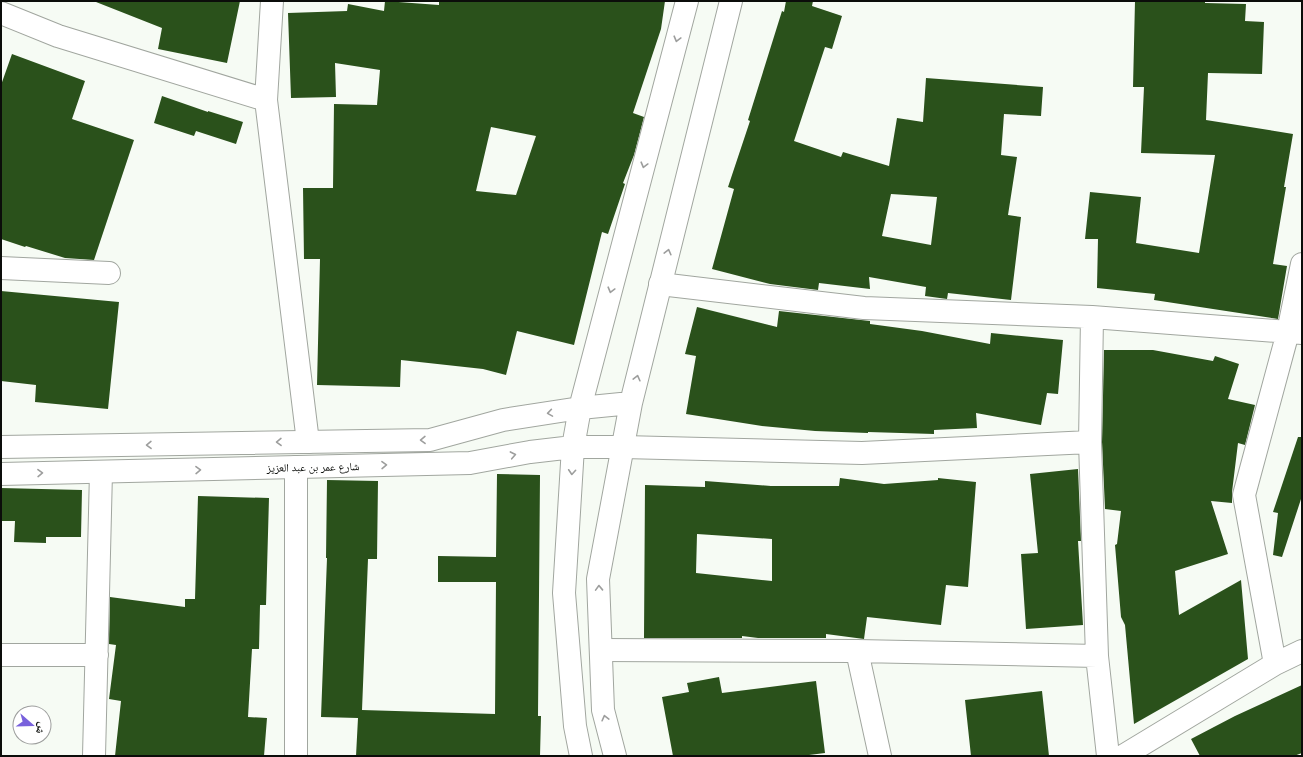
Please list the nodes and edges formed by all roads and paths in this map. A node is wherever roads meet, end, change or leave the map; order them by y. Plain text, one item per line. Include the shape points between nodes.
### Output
1 (272, 1) edge
2 (687, 1) edge
3 (731, 1) edge
4 (1, 13) edge
5 (266, 100) junction
6 (1302, 264) edge
7 (1, 268) edge
8 (109, 273) dead end
9 (660, 284) junction
10 (1092, 317) junction
11 (1295, 333) edge
12 (630, 403) junction
13 (580, 408) junction
14 (308, 442) junction
15 (1090, 442) junction
16 (1, 447) edge
17 (573, 447) junction
18 (623, 447) junction
19 (296, 467) junction
20 (101, 472) junction
21 (1, 474) edge
22 (601, 650) junction
23 (857, 651) junction
24 (1302, 651) edge
25 (1, 655) edge
26 (97, 656) junction
27 (1097, 656) junction
28 (1275, 664) junction
29 (94, 756) edge
30 (296, 756) edge
31 (581, 756) edge
32 (614, 756) edge
33 (880, 756) edge
34 (1108, 756) edge
35 (1124, 756) edge

1 - 5 street
2 -> 13 street
9 -> 3 street
4 - 5 street via 58,36
5 - 14 street
6 - 11 street
7 - 8 street
9 - 10 street via 864,308
12 -> 9 street
10 - 11 street
10 - 15 street
11 - 28 street via 1244,495
12 - 13 street
12 - 18 street
13 -> 14 street via 503,420 430,440
13 - 17 street
14 -> 16 street
15 - 18 street, شارع عمر بن عبد العزيز via 862,453
15 - 27 street
17 - 18 street, شارع عمر بن عبد العزيز
19 -> 17 street, شارع عمر بن عبد العزيز via 470,464 530,452
17 -> 31 street via 564,593 575,726
22 -> 18 street via 598,579
20 -> 19 street, شارع عمر بن عبد العزيز
19 - 30 street
21 -> 20 street, شارع عمر بن عبد العزيز
20 - 26 street
22 - 23 street
32 -> 22 street via 603,710
23 - 27 street
23 - 33 street
24 - 28 street
25 - 26 street
26 - 29 street
27 - 34 street
28 - 35 street

